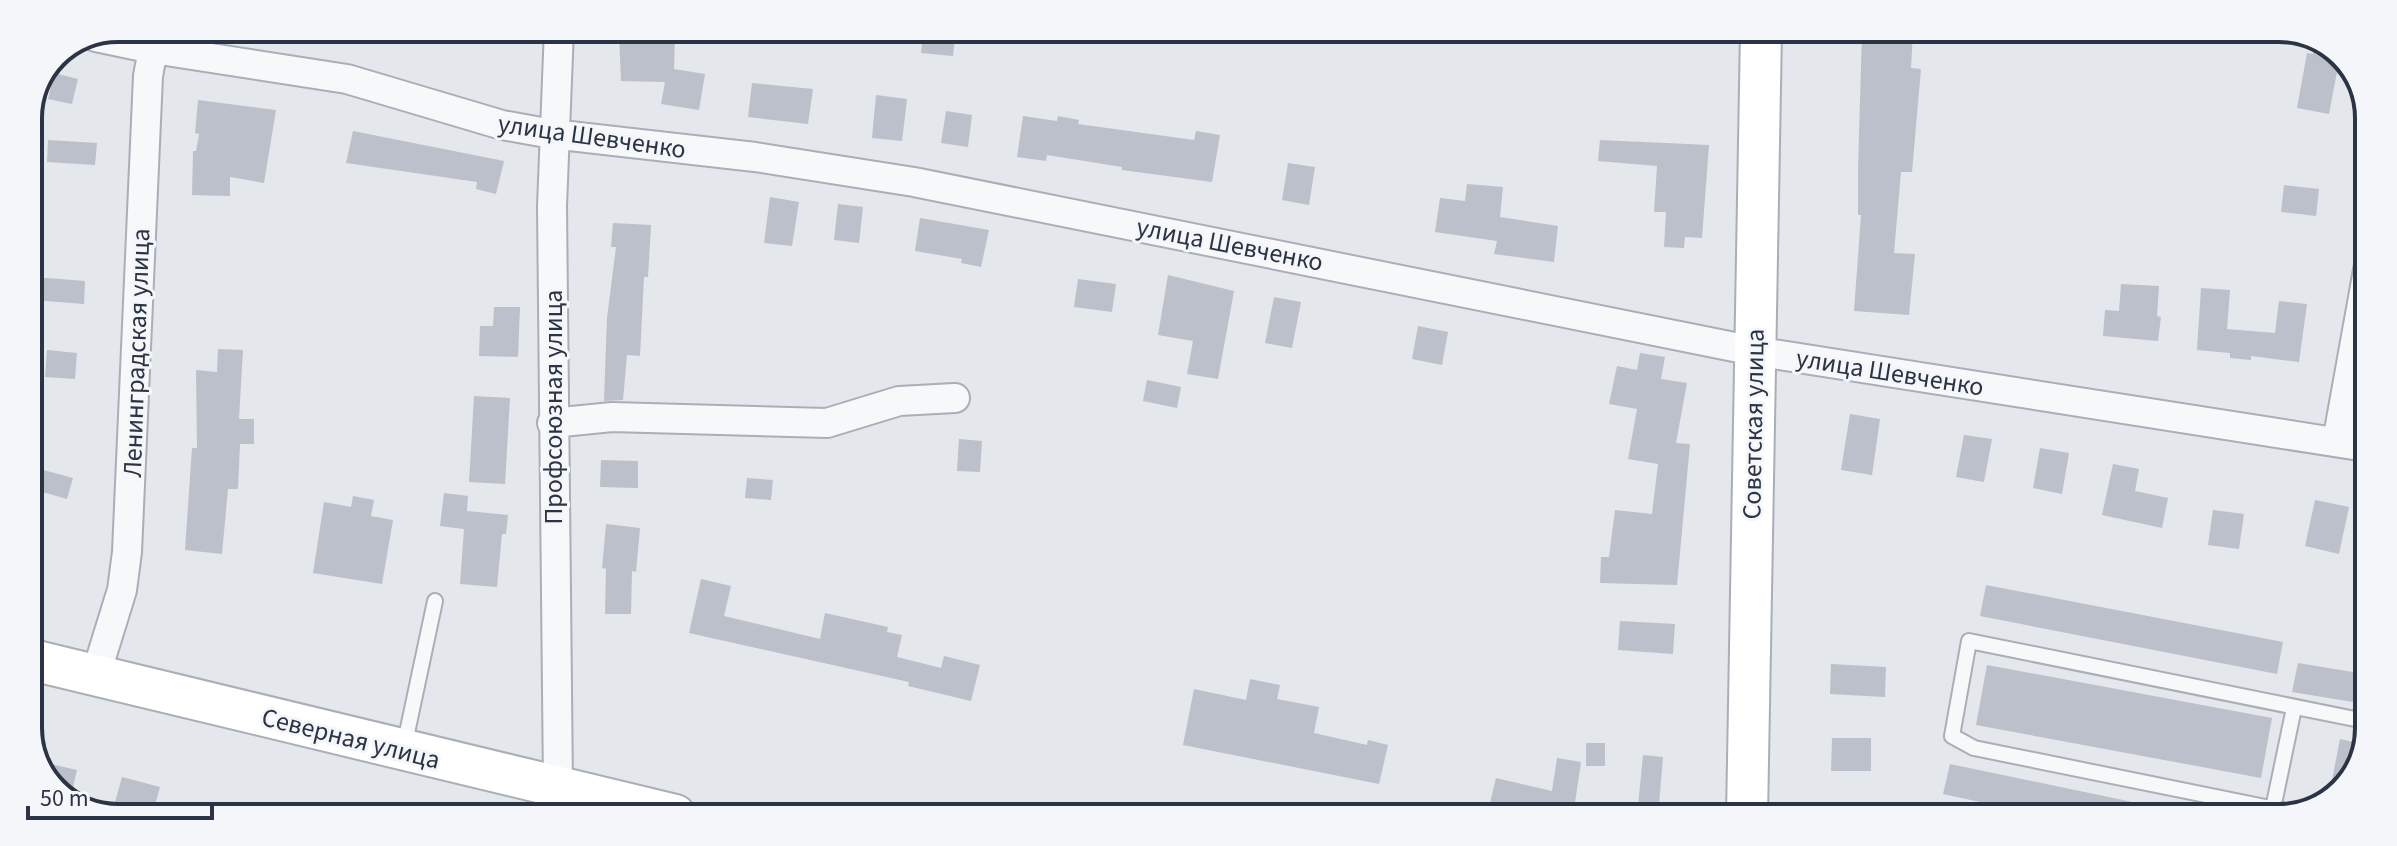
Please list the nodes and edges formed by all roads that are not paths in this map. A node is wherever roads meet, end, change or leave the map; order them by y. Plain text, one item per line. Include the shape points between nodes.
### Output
1 (154, 42) edge
2 (169, 42) edge
3 (558, 42) edge
4 (1761, 42) edge
5 (552, 134) junction
6 (2355, 342) edge
7 (1754, 351) junction
8 (955, 398) dead end
9 (552, 423) junction
10 (2337, 442) junction
11 (2355, 445) edge
12 (435, 601) dead end
13 (42, 662) edge
14 (96, 674) junction
15 (2294, 708) junction
16 (2355, 719) edge
17 (403, 752) junction
18 (558, 786) junction
19 (631, 804) edge
20 (1747, 804) edge
21 (2231, 804) edge
22 (2274, 804) edge

1 - 14 street, Ленинградская улица via 148,76 127,552 122,590
2 - 5 street, улица Шевченко via 347,79 502,125
3 - 5 street, Профсоюзная улица
4 - 7 street, Советская улица
5 - 7 street, улица Шевченко via 914,182
5 - 9 street, Профсоюзная улица
6 - 10 street
7 - 10 street, улица Шевченко
7 - 20 street, Советская улица
8 - 9 street via 899,401 827,423 612,417
9 - 18 street, Профсоюзная улица
10 - 11 street, улица Шевченко
12 - 17 lane
13 - 14 street, Северная улица
14 - 17 street, Северная улица
15 - 16 lane
15 - 21 lane via 1969,641 1952,736 1974,748
15 - 22 lane
17 - 18 street, Северная улица
18 - 19 street, Северная улица

